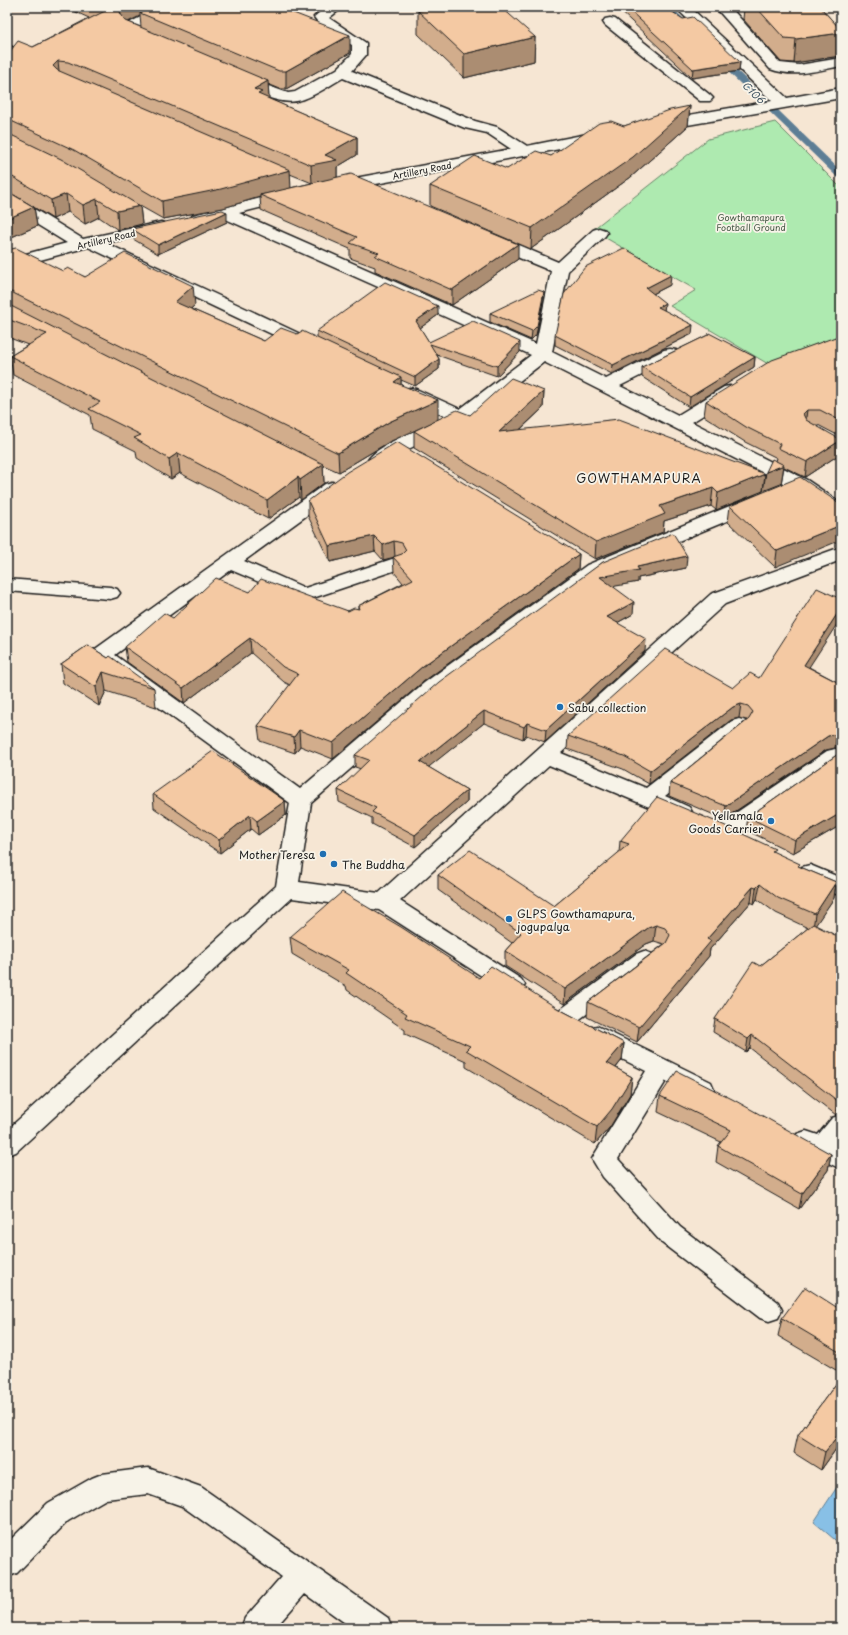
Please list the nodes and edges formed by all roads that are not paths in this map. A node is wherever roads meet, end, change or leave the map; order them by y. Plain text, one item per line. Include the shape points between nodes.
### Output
1 (170, 7) edge
2 (336, 7) edge
3 (682, 7) edge
4 (722, 7) edge
5 (610, 22) dead end
6 (162, 46) edge
7 (7, 49) edge
8 (841, 62) edge
9 (7, 64) edge
10 (342, 72) junction
11 (227, 75) edge
12 (841, 93) edge
13 (705, 98) dead end
14 (782, 102) junction
15 (470, 125) junction
16 (647, 127) edge
17 (616, 133) edge
18 (525, 150) junction
19 (507, 154) junction
20 (289, 181) edge
21 (357, 183) junction
22 (326, 188) edge
23 (386, 195) edge
24 (7, 199) edge
25 (226, 213) junction
26 (142, 215) dead end
27 (173, 224) junction
28 (473, 232) edge
29 (599, 233) dead end
30 (86, 243) junction
31 (7, 264) edge
32 (560, 269) junction
33 (686, 346) edge
34 (319, 350) edge
35 (543, 354) junction
36 (742, 383) edge
37 (606, 386) junction
38 (397, 387) edge
39 (462, 417) junction
40 (678, 423) junction
41 (397, 447) junction
42 (418, 460) edge
43 (800, 484) junction
44 (841, 512) edge
45 (841, 553) edge
46 (230, 562) junction
47 (394, 564) edge
48 (7, 585) edge
49 (110, 593) dead end
50 (740, 726) edge
51 (546, 755) junction
52 (835, 756) edge
53 (648, 798) junction
54 (301, 800) junction
55 (726, 831) junction
56 (746, 841) edge
57 (794, 865) edge
58 (841, 888) edge
59 (287, 889) junction
60 (384, 902) junction
61 (655, 951) edge
62 (564, 1018) junction
63 (661, 1068) junction
64 (724, 1100) edge
65 (841, 1125) edge
66 (786, 1132) edge
67 (7, 1145) edge
68 (831, 1154) edge
69 (769, 1310) dead end
70 (7, 1563) edge
71 (302, 1575) junction
72 (256, 1628) edge
73 (377, 1628) edge

1 - 6 street via 132,27 130,31
2 - 10 street via 321,17 360,43 359,55
3 - 14 street
4 - 8 street via 775,66 781,69 793,70
5 - 13 street
7 - 9 street via 12,60
10 - 11 street via 299,96 288,98
10 - 15 street
12 - 14 street
14 - 16 street
15 - 18 street via 492,130
15 - 19 street via 474,136
17 - 18 street, Artillery Road
18 - 19 street, Artillery Road
19 - 21 street, Artillery Road
20 - 25 street, Artillery Road via 303,190
21 - 22 street, Artillery Road
21 - 23 street
24 - 30 street
25 - 27 street, Artillery Road
25 - 35 street
26 - 27 street
27 - 30 street, Artillery Road
28 - 32 street
29 - 32 street
30 - 31 street, Artillery Road
30 - 34 street
32 - 35 street
33 - 37 street
35 - 37 street
35 - 39 street
36 - 40 street
37 - 40 street
38 - 39 street
39 - 41 street
40 - 43 street
41 - 42 street
41 - 46 street via 343,477
43 - 44 street
43 - 54 street via 587,564 431,688
45 - 51 street via 718,599
46 - 47 street via 304,595
46 - 54 street via 101,655
48 - 49 street
50 - 53 street
51 - 53 street
51 - 60 street
52 - 55 street
53 - 55 street
54 - 59 street
55 - 56 street
57 - 58 street
59 - 60 street
59 - 67 street
60 - 62 street
61 - 62 street
62 - 63 street
63 - 64 street
63 - 69 street via 605,1159 671,1235
65 - 68 street
66 - 68 street
70 - 71 street via 58,1512 102,1487 148,1481 191,1496
71 - 72 street
71 - 73 street

